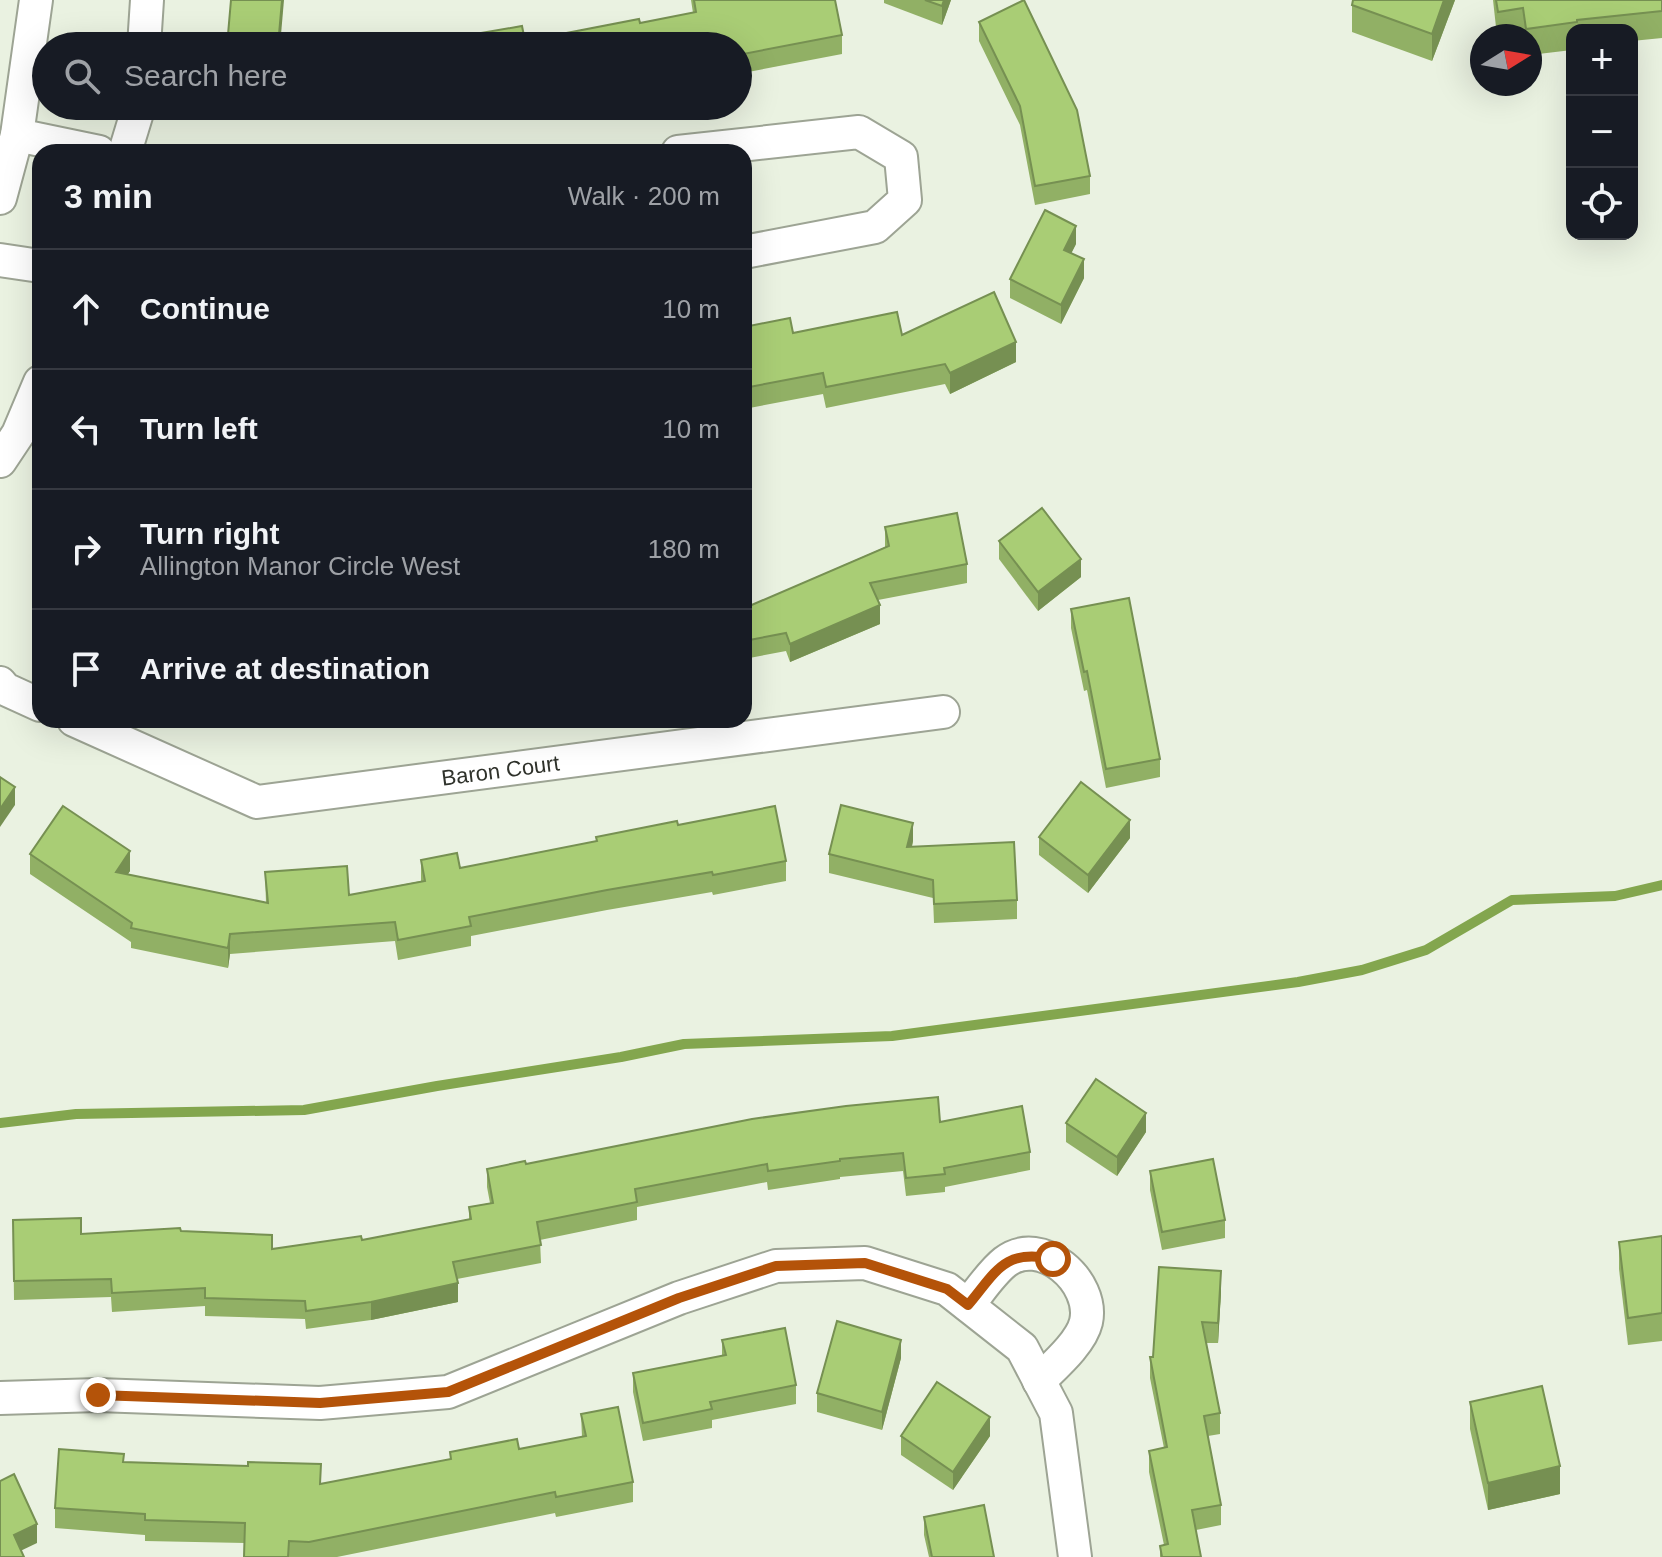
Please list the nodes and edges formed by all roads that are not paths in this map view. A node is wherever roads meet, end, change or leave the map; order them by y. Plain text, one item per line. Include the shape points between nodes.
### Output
1 (36, 0) edge
2 (147, 0) edge
3 (145, 32) edge
4 (135, 120) edge
5 (17, 135) junction
6 (60, 144) edge
7 (127, 144) edge
8 (750, 144) edge
9 (0, 198) edge
10 (752, 250) edge
11 (0, 260) edge
12 (32, 265) edge
13 (32, 401) edge
14 (0, 461) edge
15 (0, 683) edge
16 (32, 701) edge
17 (943, 712) dead end
18 (92, 728) edge
19 (968, 1305) junction
20 (1039, 1381) junction
21 (0, 1398) edge
22 (1075, 1557) edge

1 - 5 street
2 - 3 street
4 - 7 street
5 - 6 street
5 - 9 street
8 - 10 street via 859,132 901,157 905,200 875,227
11 - 12 street
13 - 14 street
15 - 16 street
17 - 18 street, Baron Court via 257,802
19 - 20 street via 1022,1348
19 - 20 street via 1006,1261 1031,1254 1053,1259 1076,1280 1086,1323 1068,1352
19 - 21 street via 947,1289 865,1263 776,1266 679,1298 448,1392 320,1403 98,1395
20 - 22 street via 1056,1413

